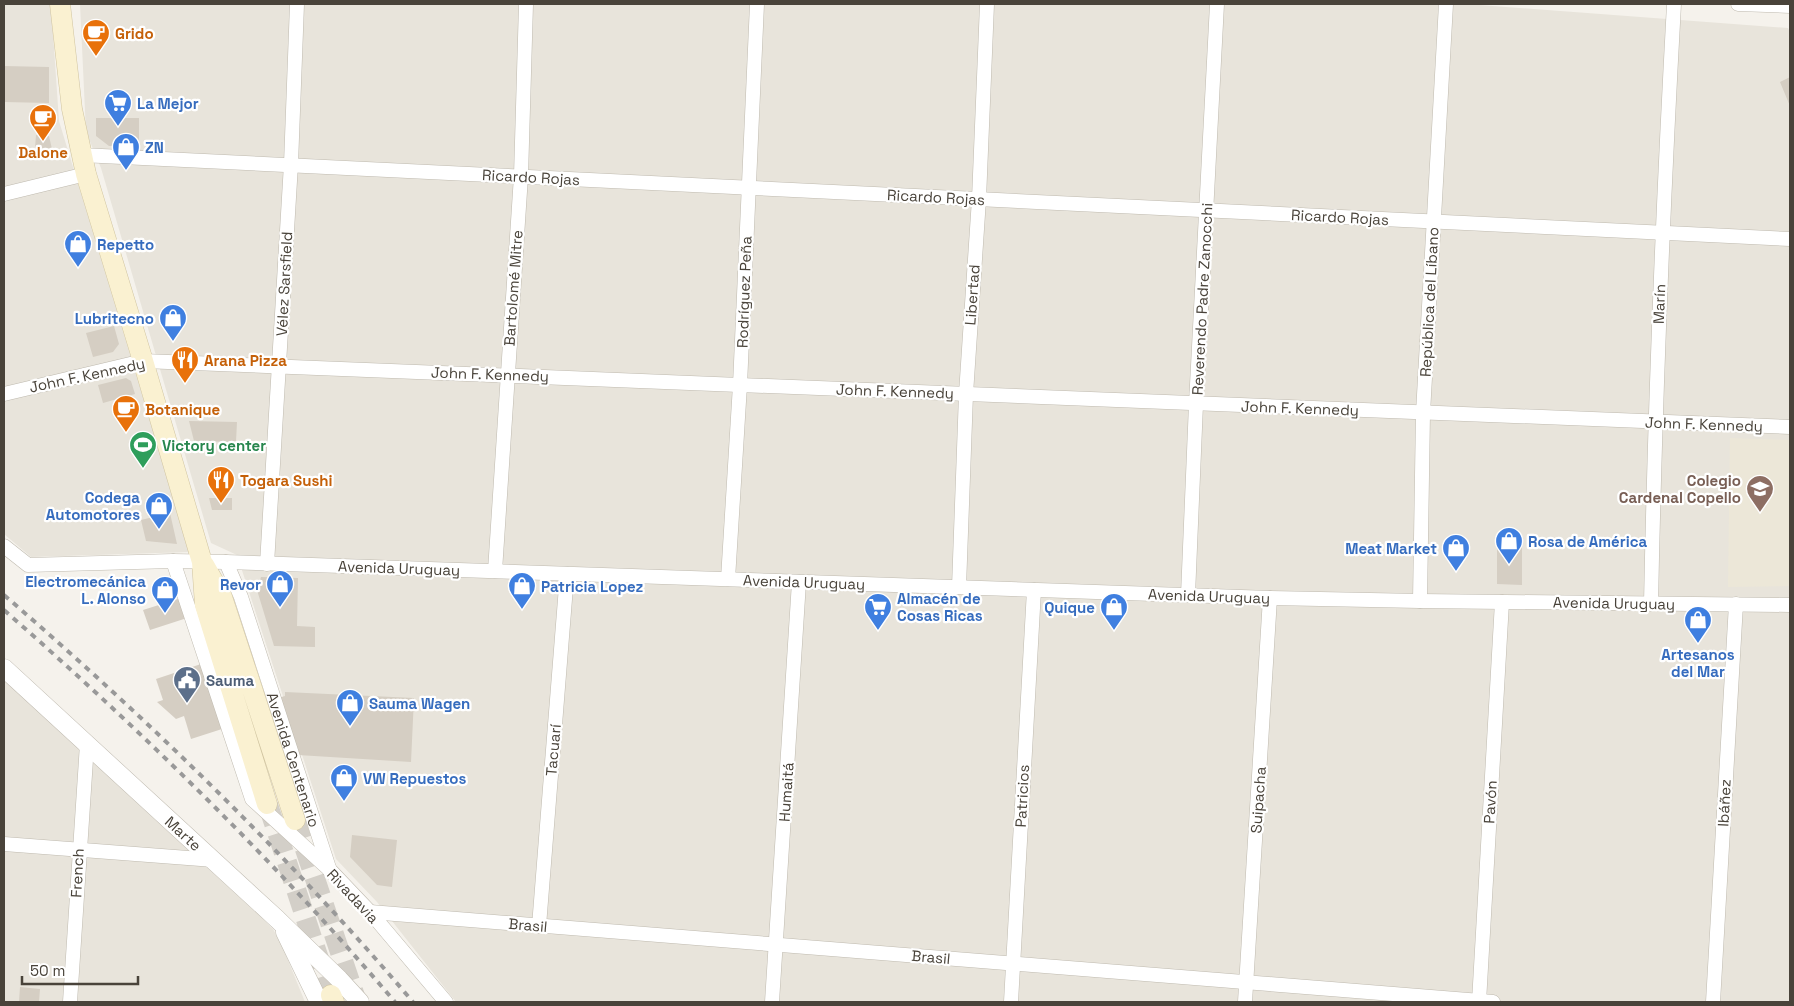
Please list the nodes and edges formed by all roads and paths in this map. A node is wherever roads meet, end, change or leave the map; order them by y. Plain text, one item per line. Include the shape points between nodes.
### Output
1 (60, 4) edge
2 (297, 4) edge
3 (526, 4) edge
4 (757, 4) edge
5 (987, 4) edge
6 (1217, 4) edge
7 (1446, 4) edge
8 (1674, 4) edge
9 (1738, 4) edge
10 (1790, 6) edge
11 (84, 164) junction
12 (291, 164) junction
13 (521, 176) junction
14 (748, 187) junction
15 (4, 194) edge
16 (979, 199) junction
17 (1207, 210) junction
18 (1434, 222) junction
19 (1661, 233) junction
20 (1790, 239) edge
21 (143, 361) junction
22 (279, 366) junction
23 (507, 375) junction
24 (740, 385) junction
25 (4, 394) edge
26 (966, 394) junction
27 (1196, 404) junction
28 (1423, 413) junction
29 (1654, 422) junction
30 (1790, 428) edge
31 (4, 546) edge
32 (173, 562) junction
33 (202, 562) junction
34 (226, 562) junction
35 (267, 564) junction
36 (495, 572) junction
37 (568, 574) junction
38 (728, 580) junction
39 (799, 582) junction
40 (959, 587) junction
41 (1034, 590) junction
42 (1188, 595) junction
43 (1270, 598) junction
44 (1420, 601) junction
45 (1502, 602) junction
46 (1651, 604) junction
47 (1736, 604) junction
48 (1790, 605) edge
49 (4, 668) edge
50 (87, 744) junction
51 (260, 801) junction
52 (295, 820) tunnel mouth
53 (4, 844) edge
54 (79, 850) junction
55 (214, 860) junction
56 (330, 871) junction
57 (370, 912) junction
58 (277, 919) junction
59 (539, 926) junction
60 (776, 945) junction
61 (1013, 964) junction
62 (1246, 982) junction
63 (328, 995) edge
64 (70, 1002) edge
65 (360, 1002) edge
66 (446, 1002) edge
67 (772, 1002) edge
68 (1011, 1002) edge
69 (1245, 1002) edge
70 (1483, 1002) edge
71 (1712, 1002) edge

1 - 11 main road via 72,109
2 - 12 street, Vélez Sarsfield
3 - 13 street, Bartolomé Mitre
4 - 14 street, Rodríguez Peña
5 - 16 street, Libertad
6 - 17 street, Reverendo Padre Zanocchi
7 - 18 street, República del Líbano
8 - 19 street, Marín
9 - 10 street
11 - 12 street, Ricardo Rojas
11 - 15 street, Ricardo Rojas
11 - 21 main road
12 - 13 street, Ricardo Rojas
12 - 22 street, Vélez Sarsfield
13 - 14 street, Ricardo Rojas
13 - 23 street, Bartolomé Mitre
14 - 16 street, Ricardo Rojas
14 - 24 street, Rodríguez Peña
16 - 17 street, Ricardo Rojas
16 - 26 street, Libertad
17 - 18 street, Ricardo Rojas
17 - 27 street, Reverendo Padre Zanocchi
18 - 19 street, Ricardo Rojas
18 - 28 street, República del Líbano
19 - 20 street, Ricardo Rojas
19 - 29 street, Marín
21 - 22 street, John F. Kennedy
21 - 25 street, John F. Kennedy
21 - 33 main road
22 - 23 street, John F. Kennedy
22 - 35 street, Vélez Sarsfield
23 - 24 street, John F. Kennedy
23 - 36 street, Bartolomé Mitre
24 - 26 street, John F. Kennedy
24 - 38 street, Rodríguez Peña
26 - 27 street, John F. Kennedy
26 - 40 street, Libertad
27 - 28 street, John F. Kennedy
27 - 42 street, Reverendo Padre Zanocchi
28 - 29 street, John F. Kennedy
28 - 44 street, República del Líbano
29 - 30 street, John F. Kennedy
29 - 46 street, Marín
31 - 32 street, Avenida Uruguay via 28,565
32 - 33 street, Avenida Uruguay
32 - 51 street
33 - 34 street, Avenida Uruguay
33 - 51 main road via 205,605
33 - 52 main road via 222,597
34 - 35 street, Avenida Uruguay
34 - 56 street, Avenida Centenario via 241,597
35 - 36 street, Avenida Uruguay
36 - 37 street, Avenida Uruguay
37 - 38 street, Avenida Uruguay
37 - 59 street, Tacuarí
38 - 39 street, Avenida Uruguay
39 - 40 street, Avenida Uruguay
39 - 60 street, Humaitá
40 - 41 street, Avenida Uruguay
41 - 42 street, Avenida Uruguay
41 - 61 street, Patricios
42 - 43 street, Avenida Uruguay
43 - 44 street, Avenida Uruguay
43 - 62 street, Suipacha
44 - 45 street, Avenida Uruguay
45 - 46 street, Avenida Uruguay
45 - 70 street, Pavón
46 - 47 street, Avenida Uruguay
47 - 48 street, Avenida Uruguay
47 - 71 street, Ibáñez
49 - 50 street, Marte
50 - 54 street, French
50 - 55 street, Marte
51 - 56 street, Rivadavia
53 - 54 street
54 - 55 street
54 - 64 street, French
55 - 58 street, Marte
56 - 57 street, Rivadavia
57 - 59 street, Brasil
57 - 66 street, Rivadavia
58 - 63 street
58 - 63 street, Marte
59 - 60 street, Brasil
60 - 61 street, Brasil
60 - 67 street, Humaitá
61 - 62 street, Brasil
61 - 68 street, Patricios
62 - 69 street, Suipacha
62 - 70 street, Brasil
63 - 65 street, Marte

